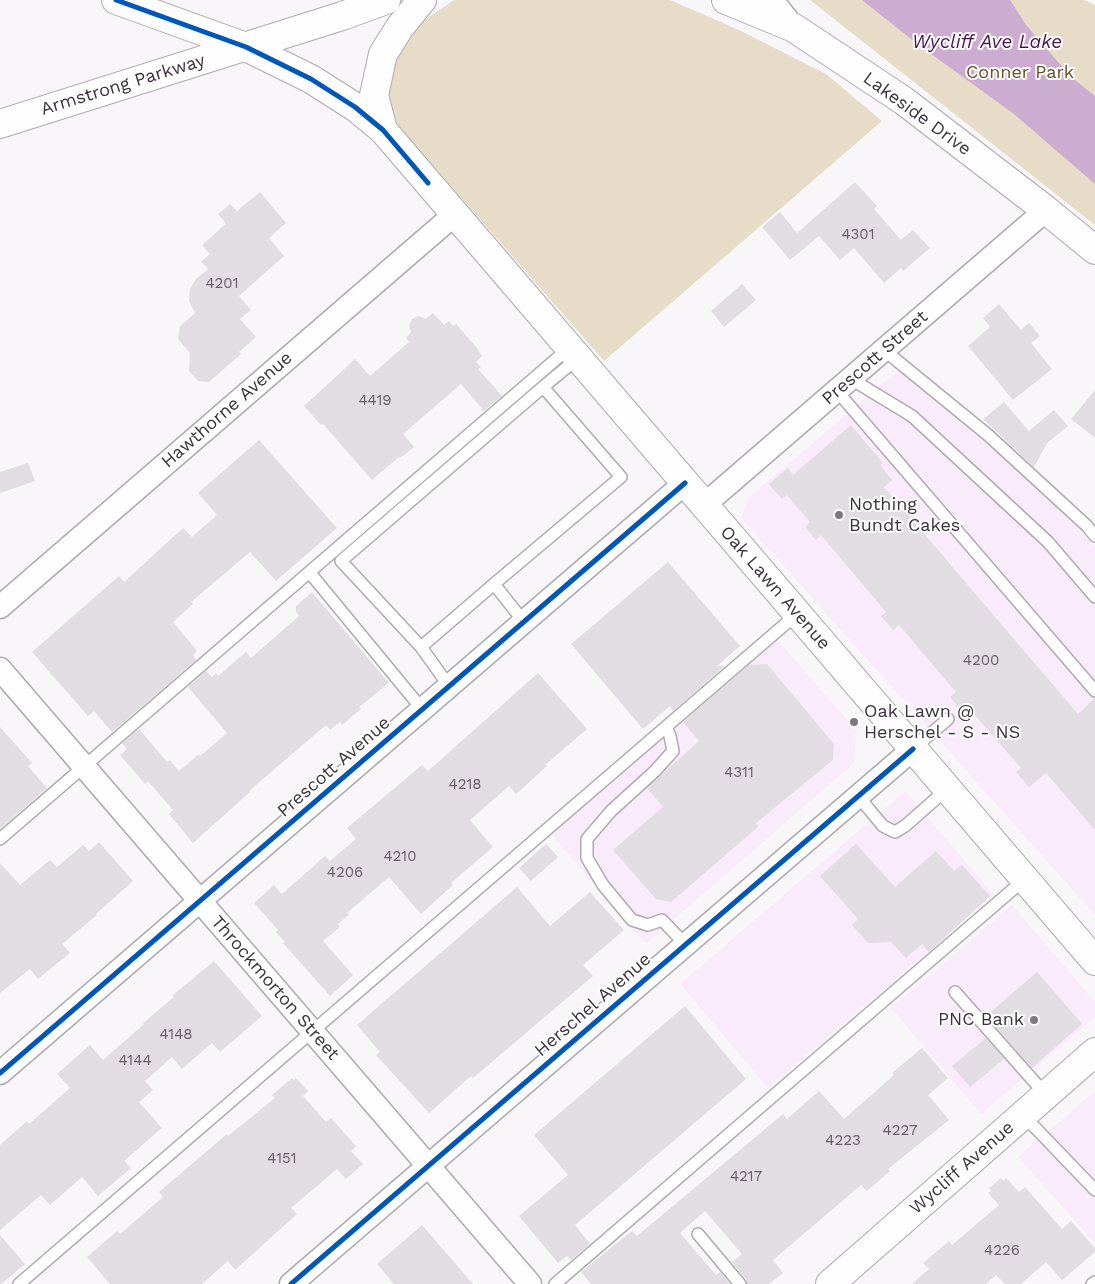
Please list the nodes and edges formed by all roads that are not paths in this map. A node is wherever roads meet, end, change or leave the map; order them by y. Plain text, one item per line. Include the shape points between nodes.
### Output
1 (116, 0) edge
2 (386, 0) edge
3 (422, 0) edge
4 (726, 0) edge
5 (772, 0) edge
6 (794, 28) junction
7 (246, 47) junction
8 (0, 124) edge
9 (383, 130) junction
10 (1046, 210) junction
11 (455, 214) junction
12 (1095, 250) edge
13 (884, 350) junction
14 (574, 353) junction
15 (844, 385) junction
16 (543, 387) junction
17 (685, 483) junction
18 (704, 505) junction
19 (1095, 536) edge
20 (310, 573) junction
21 (494, 584) junction
22 (1095, 597) edge
23 (0, 607) edge
24 (797, 614) junction
25 (524, 622) junction
26 (421, 648) junction
27 (0, 669) edge
28 (449, 686) junction
29 (1095, 691) edge
30 (422, 709) junction
31 (948, 719) dead end
32 (666, 727) junction
33 (913, 748) junction
34 (83, 766) junction
35 (948, 789) junction
36 (858, 796) junction
37 (0, 839) edge
38 (1025, 880) junction
39 (200, 901) junction
40 (685, 944) junction
41 (1095, 961) edge
42 (955, 992) dead end
43 (313, 1032) junction
44 (1095, 1052) edge
45 (0, 1073) edge
46 (1046, 1094) junction
47 (1023, 1115) junction
48 (428, 1166) junction
49 (1095, 1190) edge
50 (698, 1234) dead end
51 (19, 1284) edge
52 (291, 1284) edge
53 (530, 1284) edge
54 (555, 1284) edge
55 (740, 1284) edge
56 (830, 1284) edge

1 - 7 main road, Oak Lawn Avenue
2 - 7 main road, Armstrong Parkway
3 - 9 main road via 383,54 374,95
4 - 6 main road, Lakeside Drive
5 - 6 street
6 - 10 main road, Lakeside Drive via 904,102
7 - 8 main road, Armstrong Parkway
7 - 9 main road, Oak Lawn Avenue via 311,78 355,106
9 - 11 main road, Oak Lawn Avenue
10 - 12 main road, Lakeside Drive
10 - 13 street, Prescott Street
11 - 14 main road, Oak Lawn Avenue
11 - 23 street, Hawthorne Avenue
13 - 15 street, Prescott Street
13 - 19 lane via 988,435
14 - 16 lane
14 - 17 main road, Oak Lawn Avenue
14 - 20 lane
15 - 18 street, Prescott Street
15 - 22 lane via 912,416 1048,542
15 - 29 lane
16 - 21 lane via 621,477
16 - 26 lane via 341,561
17 - 18 main road, Oak Lawn Avenue
17 - 25 street, Prescott Avenue
18 - 24 main road, Oak Lawn Avenue
20 - 30 lane
20 - 34 lane
21 - 25 lane
21 - 26 lane
24 - 32 lane
24 - 33 main road, Oak Lawn Avenue
25 - 28 street, Prescott Avenue
26 - 28 lane
27 - 34 street, Throckmorton Street
28 - 30 street, Prescott Avenue
30 - 39 street, Prescott Avenue
31 - 33 lane
32 - 40 lane via 672,751 611,811 587,840 588,858 603,884 632,920 648,925 662,920
32 - 43 lane
33 - 35 main road, Oak Lawn Avenue
33 - 36 street, Herschel Avenue
34 - 37 lane
34 - 39 street, Throckmorton Street
35 - 36 lane via 895,832 883,826
35 - 38 main road, Oak Lawn Avenue
36 - 40 street, Herschel Avenue
38 - 41 main road, Oak Lawn Avenue
38 - 54 lane
39 - 43 street, Throckmorton Street
39 - 45 street, Prescott Avenue
40 - 48 street, Herschel Avenue
42 - 46 lane
43 - 48 street, Throckmorton Street
43 - 51 lane
44 - 46 main road, Wycliff Avenue
46 - 47 main road, Wycliff Avenue
47 - 49 lane
47 - 56 main road, Wycliff Avenue
48 - 52 street, Herschel Avenue
48 - 53 street, Throckmorton Street
50 - 55 lane

